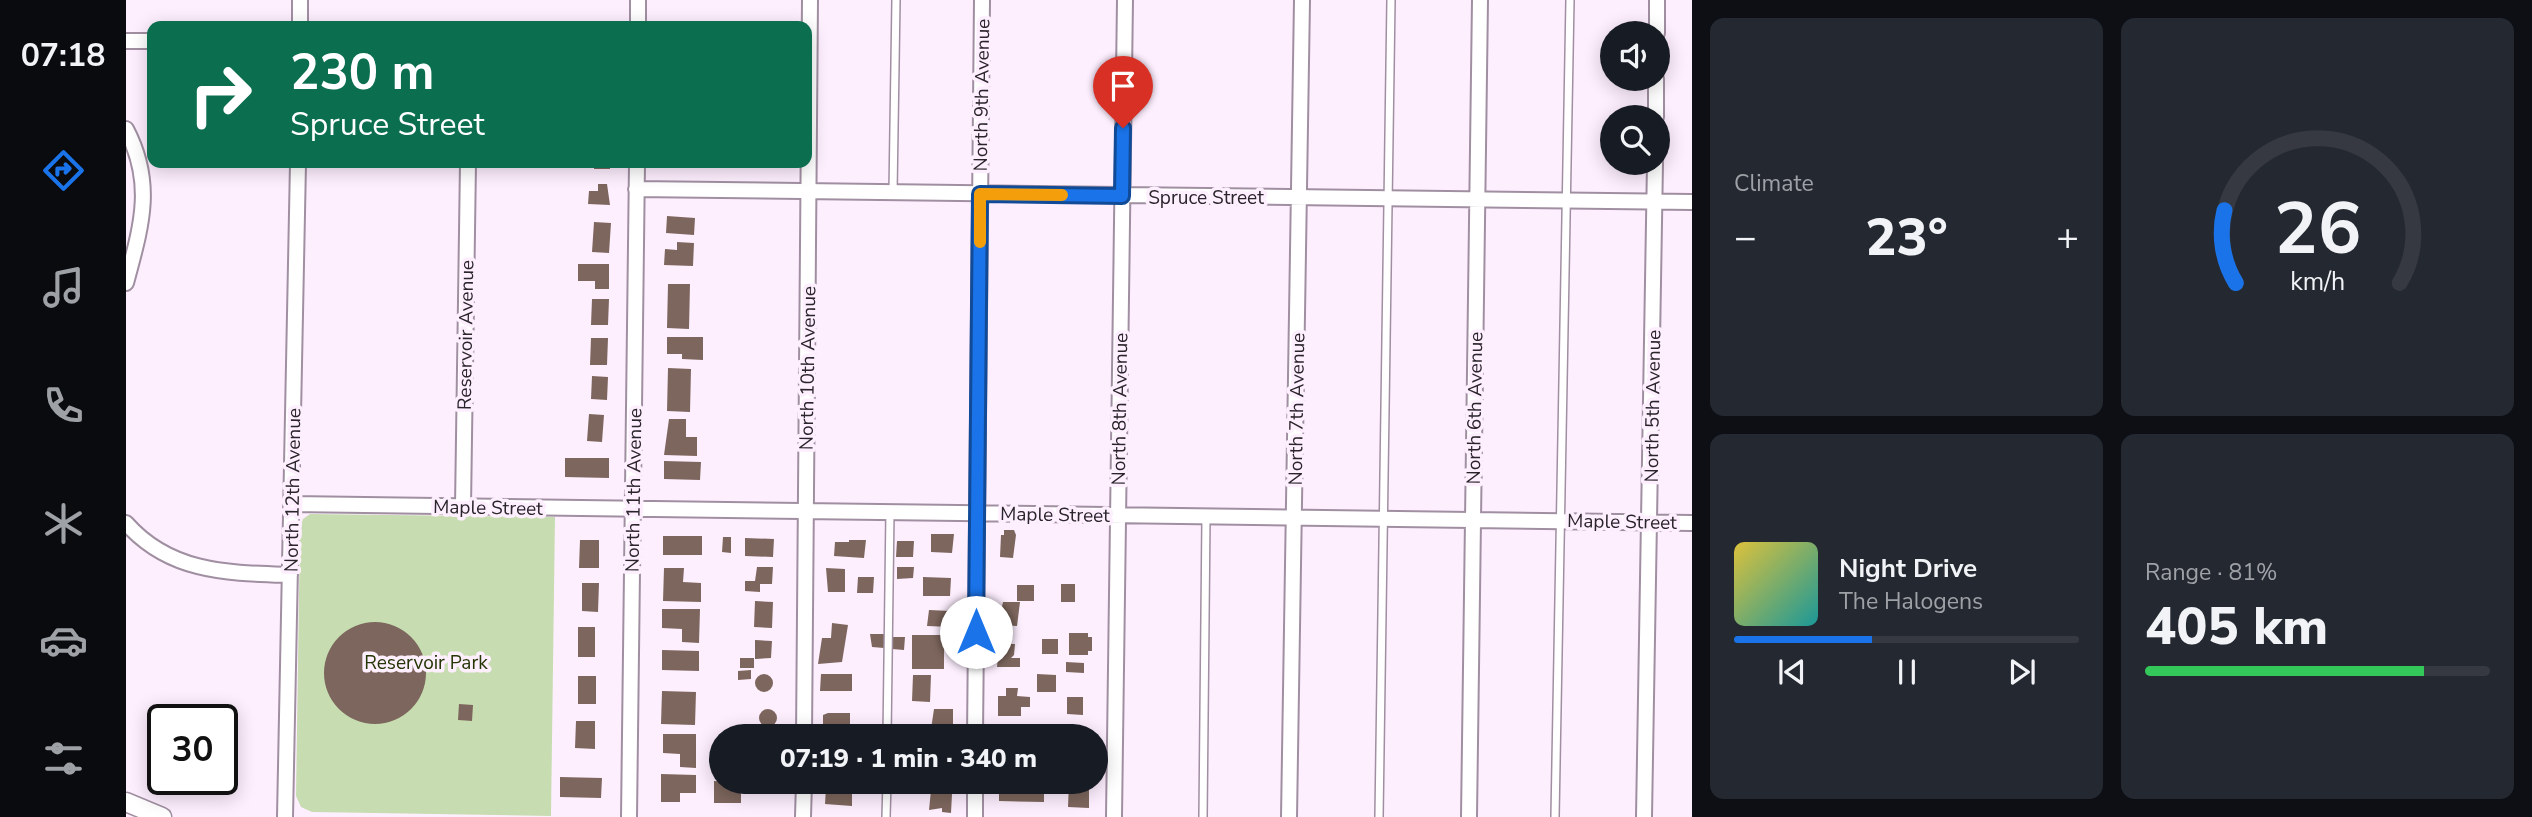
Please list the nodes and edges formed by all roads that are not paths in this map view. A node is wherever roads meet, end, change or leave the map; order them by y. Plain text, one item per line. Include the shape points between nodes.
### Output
1 (300, 0) edge
2 (638, 0) edge
3 (810, 0) edge
4 (896, 0) edge
5 (982, 0) edge
6 (1125, 0) edge
7 (1303, 0) edge
8 (1391, 0) edge
9 (1480, 0) edge
10 (1570, 0) edge
11 (1657, 0) edge
12 (300, 21) edge
13 (638, 21) edge
14 (810, 21) edge
15 (1657, 21) edge
16 (126, 41) edge
17 (147, 41) edge
18 (126, 129) edge
19 (298, 168) edge
20 (468, 168) edge
21 (636, 168) edge
22 (809, 168) edge
23 (1655, 175) edge
24 (636, 189) junction
25 (809, 191) junction
26 (893, 193) junction
27 (980, 194) junction
28 (1122, 196) junction
29 (1300, 197) junction
30 (1388, 198) junction
31 (1477, 198) junction
32 (1567, 199) junction
33 (1655, 201) junction
34 (1692, 202) edge
35 (126, 283) edge
36 (292, 504) junction
37 (463, 507) junction
38 (633, 508) junction
39 (806, 510) junction
40 (890, 511) junction
41 (977, 513) junction
42 (1118, 515) junction
43 (1206, 516) junction
44 (1294, 518) junction
45 (1384, 519) junction
46 (1472, 519) junction
47 (1563, 520) junction
48 (1650, 522) junction
49 (126, 523) edge
50 (1692, 523) edge
51 (290, 575) junction
52 (804, 724) edge
53 (887, 724) edge
54 (975, 724) edge
55 (804, 794) edge
56 (887, 794) edge
57 (975, 794) edge
58 (126, 802) edge
59 (162, 817) edge
60 (285, 817) edge
61 (629, 817) edge
62 (803, 817) edge
63 (886, 817) edge
64 (975, 817) edge
65 (1114, 817) edge
66 (1203, 817) edge
67 (1289, 817) edge
68 (1379, 817) edge
69 (1469, 817) edge
70 (1555, 817) edge
71 (1644, 817) edge

1 - 12 street
2 - 13 street
3 - 14 street, North 10th Avenue
4 - 26 lane
5 - 27 street, North 9th Avenue
6 - 28 street, North 8th Avenue
7 - 29 street, North 7th Avenue
8 - 30 lane
9 - 31 street, North 6th Avenue
10 - 32 lane
11 - 15 street
16 - 17 street
18 - 35 street via 135,146 144,206
19 - 36 street, North 12th Avenue
20 - 37 street, Reservoir Avenue
21 - 24 street, North 11th Avenue
22 - 25 street, North 10th Avenue
23 - 33 street, North 5th Avenue
24 - 25 street, Spruce Street
24 - 38 street, North 11th Avenue
25 - 26 street, Spruce Street
25 - 39 street, North 10th Avenue
26 - 27 street, Spruce Street
27 - 28 street, Spruce Street
27 - 41 street, North 9th Avenue
28 - 29 street, Spruce Street
28 - 42 street, North 8th Avenue
29 - 30 street, Spruce Street
29 - 44 street, North 7th Avenue
30 - 31 street, Spruce Street
30 - 45 lane
31 - 32 street, Spruce Street
31 - 46 street, North 6th Avenue
32 - 33 street, Spruce Street
32 - 47 lane
33 - 34 street, Spruce Street
33 - 48 street, North 5th Avenue
36 - 37 street, Maple Street
36 - 51 street, North 12th Avenue
37 - 38 street, Maple Street
38 - 39 street, Maple Street
38 - 61 street, North 11th Avenue
39 - 40 street, Maple Street
39 - 52 street, North 10th Avenue
40 - 41 street, Maple Street
40 - 53 lane
41 - 42 street, Maple Street
41 - 54 street, North 9th Avenue
42 - 43 street, Maple Street
42 - 65 street, North 8th Avenue
43 - 44 street, Maple Street
43 - 66 lane
44 - 45 street, Maple Street
44 - 67 street, North 7th Avenue
45 - 46 street, Maple Street
45 - 68 lane
46 - 47 street, Maple Street
46 - 69 street, North 6th Avenue
47 - 48 street, Maple Street
47 - 70 lane
48 - 50 street, Maple Street
48 - 71 street, North 5th Avenue
49 - 51 street via 154,548 184,565 212,572
51 - 60 street, North 12th Avenue
55 - 62 street
56 - 63 lane
57 - 64 street
58 - 59 street

